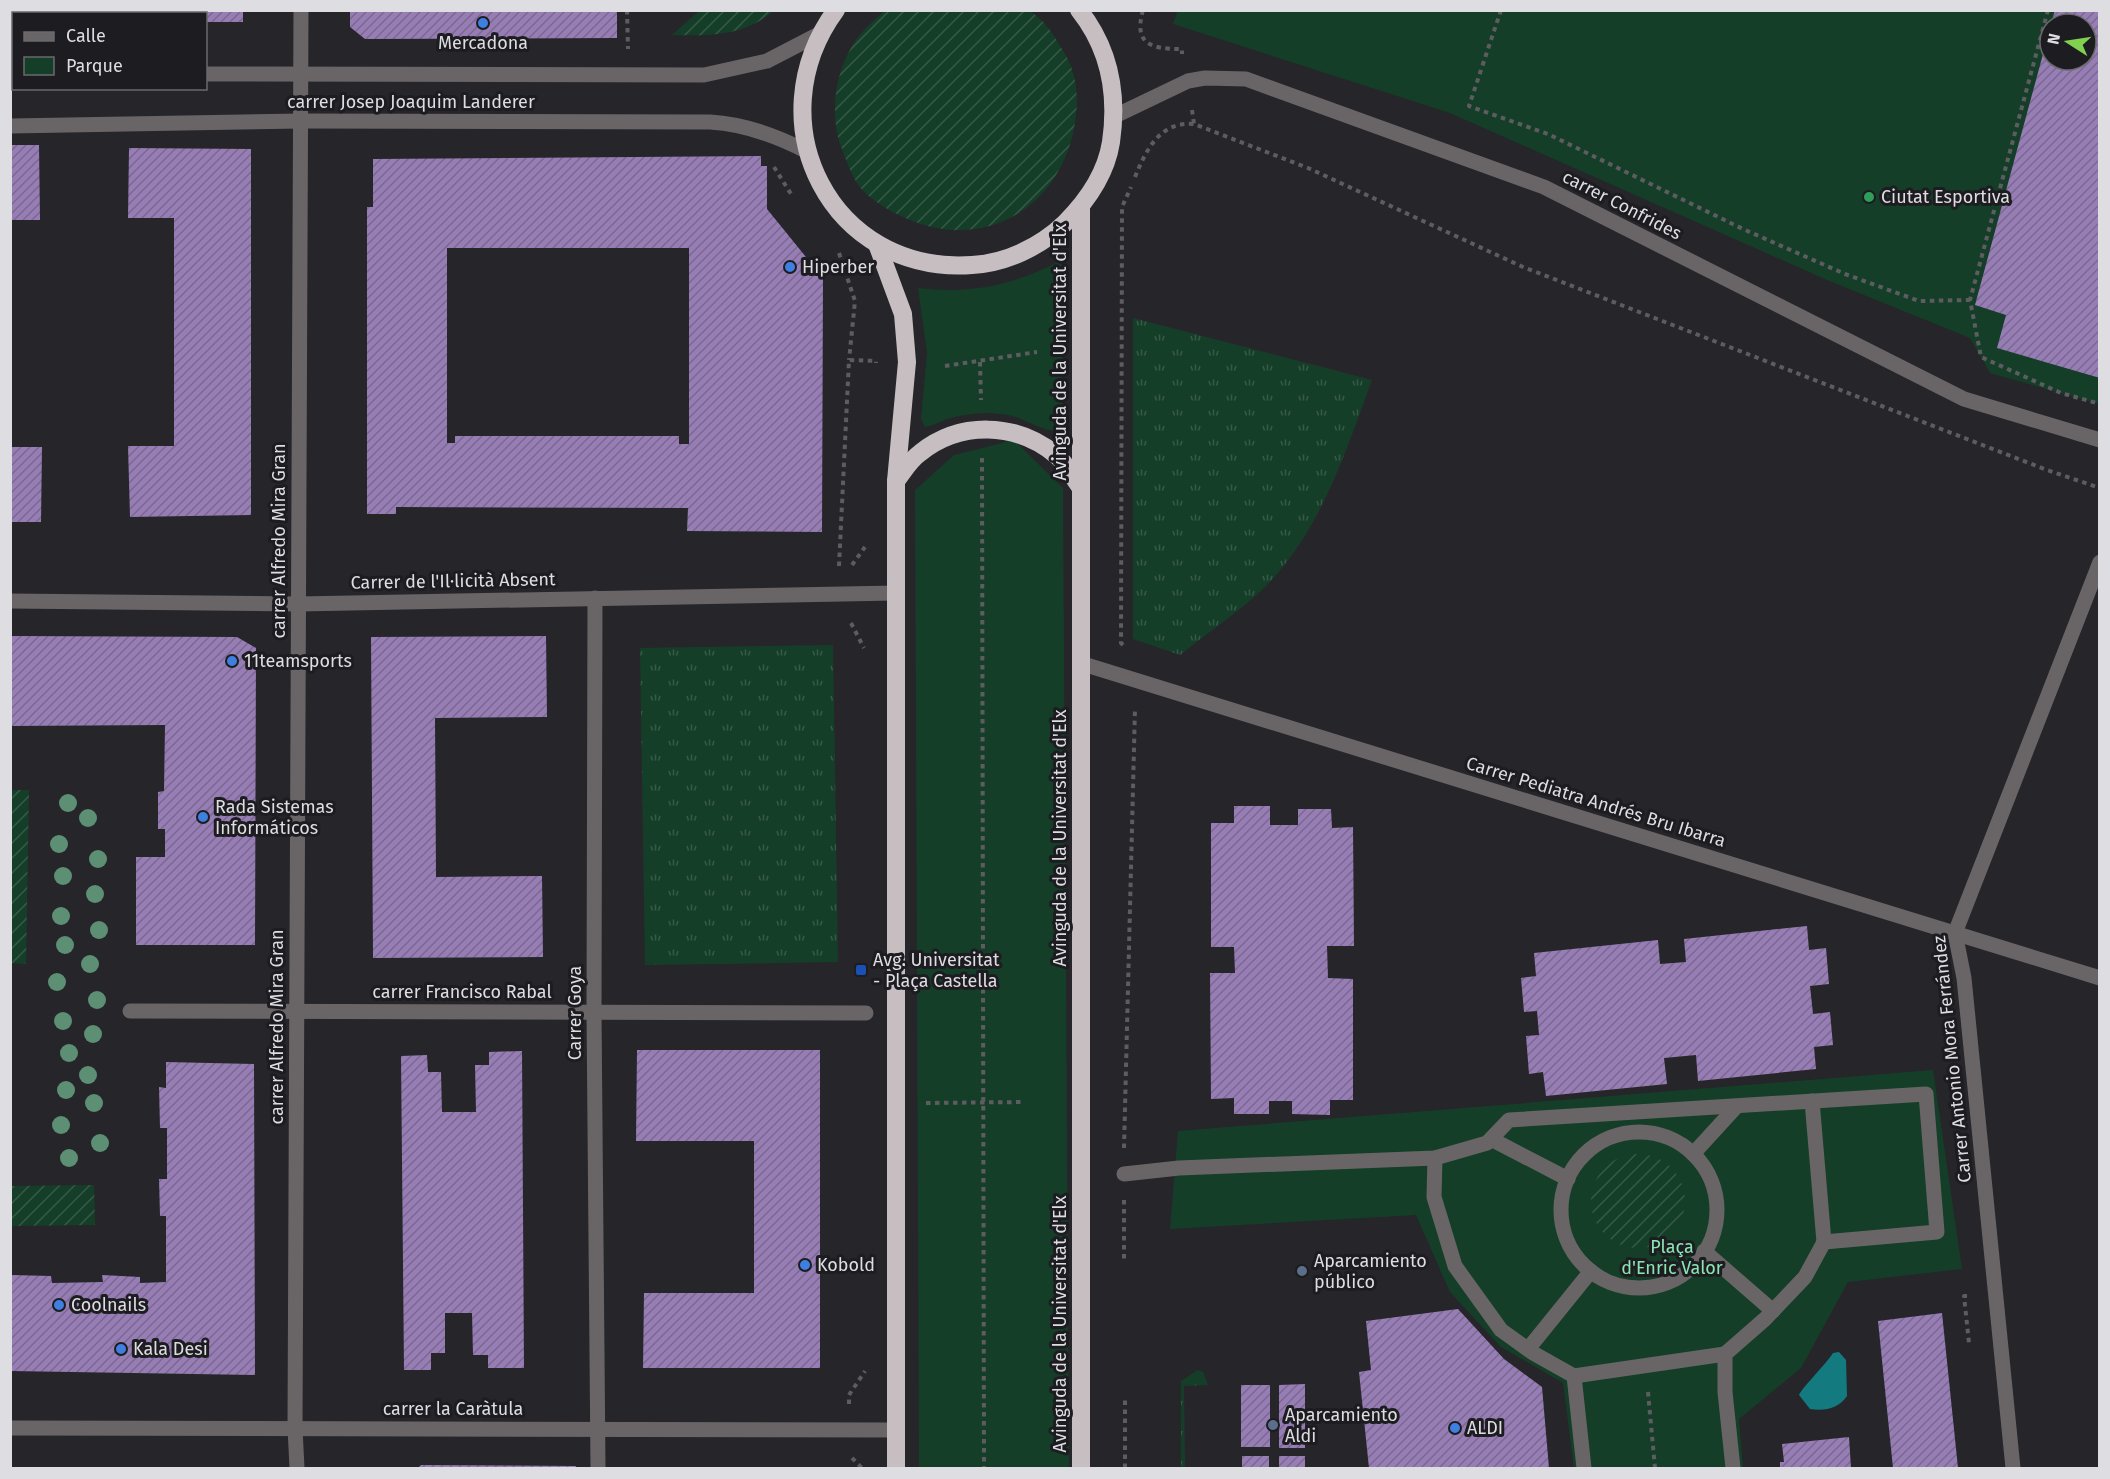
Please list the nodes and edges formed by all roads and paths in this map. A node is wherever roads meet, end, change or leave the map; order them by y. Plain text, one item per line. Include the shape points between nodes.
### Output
1 (301, 10) edge
2 (627, 10) edge
3 (836, 10) edge
4 (1079, 10) edge
5 (1143, 10) edge
6 (1501, 10) edge
7 (2048, 10) edge
8 (1094, 18) edge
9 (821, 33) junction
10 (628, 51) dead end
11 (1183, 62) dead end
12 (207, 74) edge
13 (300, 74) junction
14 (1192, 108) dead end
15 (1115, 116) junction
16 (301, 121) junction
17 (1194, 124) junction
18 (10, 126) edge
19 (807, 151) junction
20 (769, 159) dead end
21 (798, 202) dead end
22 (1081, 207) junction
23 (877, 244) junction
24 (832, 245) dead end
25 (1970, 300) junction
26 (1037, 352) dead end
27 (849, 360) junction
28 (876, 361) dead end
29 (980, 362) junction
30 (945, 366) dead end
31 (2100, 404) edge
32 (982, 407) dead end
33 (2100, 440) edge
34 (982, 448) dead end
35 (896, 481) junction
36 (1081, 488) junction
37 (2100, 488) edge
38 (2100, 562) edge
39 (838, 573) dead end
40 (896, 593) junction
41 (595, 598) junction
42 (10, 601) edge
43 (298, 604) junction
44 (1130, 649) dead end
45 (1080, 663) junction
46 (1135, 708) dead end
47 (1954, 933) junction
48 (2100, 978) edge
49 (130, 1011) dead end
50 (297, 1011) junction
51 (594, 1012) junction
52 (866, 1013) dead end
53 (1812, 1101) junction
54 (984, 1102) junction
55 (1026, 1102) dead end
56 (927, 1103) dead end
57 (1736, 1107) junction
58 (1491, 1139) junction
59 (1693, 1154) junction
60 (1435, 1158) junction
61 (1124, 1174) junction
62 (1568, 1179) junction
63 (1824, 1242) junction
64 (1704, 1251) junction
65 (1124, 1262) dead end
66 (1591, 1271) junction
67 (1773, 1311) junction
68 (1528, 1349) junction
69 (1725, 1354) junction
70 (1645, 1366) junction
71 (1574, 1376) junction
72 (1125, 1396) dead end
73 (10, 1428) edge
74 (295, 1428) junction
75 (597, 1428) junction
76 (895, 1430) junction
77 (849, 1455) dead end
78 (297, 1468) edge
79 (598, 1468) edge
80 (862, 1468) edge
81 (896, 1468) edge
82 (984, 1468) edge
83 (1081, 1468) edge
84 (1125, 1468) edge
85 (1584, 1468) edge
86 (1655, 1468) edge
87 (1733, 1468) edge
88 (2013, 1468) edge

1 - 13 street, carrer Alfredo Mira Gran
2 - 10 path
3 - 9 highway
4 - 8 highway
5 - 11 path via 1139,26 1147,44 1182,49
6 - 25 path via 1469,106 1548,134 1845,274 1919,301
7 - 25 path
8 - 15 highway via 1113,85
9 - 13 street, carrer Josep Joaquim Landerer via 767,61 704,75
9 - 19 highway via 806,70 802,100
12 - 13 street, carrer Josep Joaquim Landerer
13 - 16 street, carrer Alfredo Mira Gran
14 - 17 path
15 - 22 highway via 1110,148 1099,179
15 - 33 street, carrer Confrides via 1188,81 1246,79 1544,187 1964,399
16 - 18 street, carrer Josep Joaquim Landerer
16 - 19 street, carrer Josep Joaquim Landerer via 720,123 772,134
16 - 43 street, carrer Alfredo Mira Gran
17 - 37 path via 1308,168 1523,267 2047,471
17 - 44 path via 1182,123 1163,130 1143,159 1122,207 1121,643
19 - 23 highway via 817,179 833,204
20 - 21 path
22 - 23 highway via 1053,234 1022,253 986,264 948,267 911,260
22 - 36 highway, Avinguda de la Universitat d'Elx
23 - 35 highway via 903,314 907,362
24 - 27 path via 840,254 855,301
25 - 31 path via 1981,357 2061,393
26 - 29 path
27 - 28 path
27 - 39 path
29 - 30 path
29 - 32 path
34 - 54 path
35 - 36 highway via 918,453 947,435 982,428 1022,434 1057,455
35 - 40 highway
36 - 45 highway, Avinguda de la Universitat d'Elx
38 - 47 street, Carrer Antonio Mora Ferrández
40 - 41 street, Carrer de l'Il·licità Absent
40 - 76 highway
41 - 43 street, Carrer de l'Il·licità Absent
41 - 51 street, Carrer Goya
42 - 43 street, Carrer de l'Il·licità Absent
43 - 50 street, carrer Alfredo Mira Gran
45 - 47 street, Carrer Pediatra Andrés Bru Ibarra
45 - 83 highway, Avinguda de la Universitat d'Elx
46 - 61 path
47 - 48 street, Carrer Pediatra Andrés Bru Ibarra
47 - 88 street, Carrer Antonio Mora Ferrández via 1964,978
49 - 50 street, carrer Francisco Rabal
50 - 51 street, carrer Francisco Rabal
50 - 74 street, carrer Alfredo Mira Gran
51 - 52 street, carrer Francisco Rabal
51 - 75 street, Carrer Goya
53 - 57 street
53 - 63 street
53 - 63 street via 1926,1094 1937,1232
54 - 55 path
54 - 56 path
54 - 82 path
57 - 58 street via 1509,1120
57 - 59 street
58 - 60 street
58 - 62 street
59 - 62 street via 1664,1135 1638,1131 1621,1134 1590,1148
59 - 64 street via 1715,1189 1717,1215
60 - 61 street
60 - 68 street via 1434,1197 1455,1266 1501,1330
61 - 65 path
62 - 66 street via 1560,1217 1567,1242
63 - 67 street via 1805,1277
64 - 66 street via 1676,1279 1652,1287 1627,1288
64 - 67 street
66 - 68 street
67 - 69 street
68 - 71 street
69 - 70 street
69 - 87 street
70 - 71 street
70 - 86 path
71 - 85 street
72 - 84 path
73 - 74 street, carrer la Caràtula
74 - 75 street, carrer la Caràtula
74 - 78 street, carrer Alfredo Mira Gran
75 - 76 street, carrer la Caràtula
75 - 79 street, Carrer Goya
76 - 81 highway
77 - 80 path

